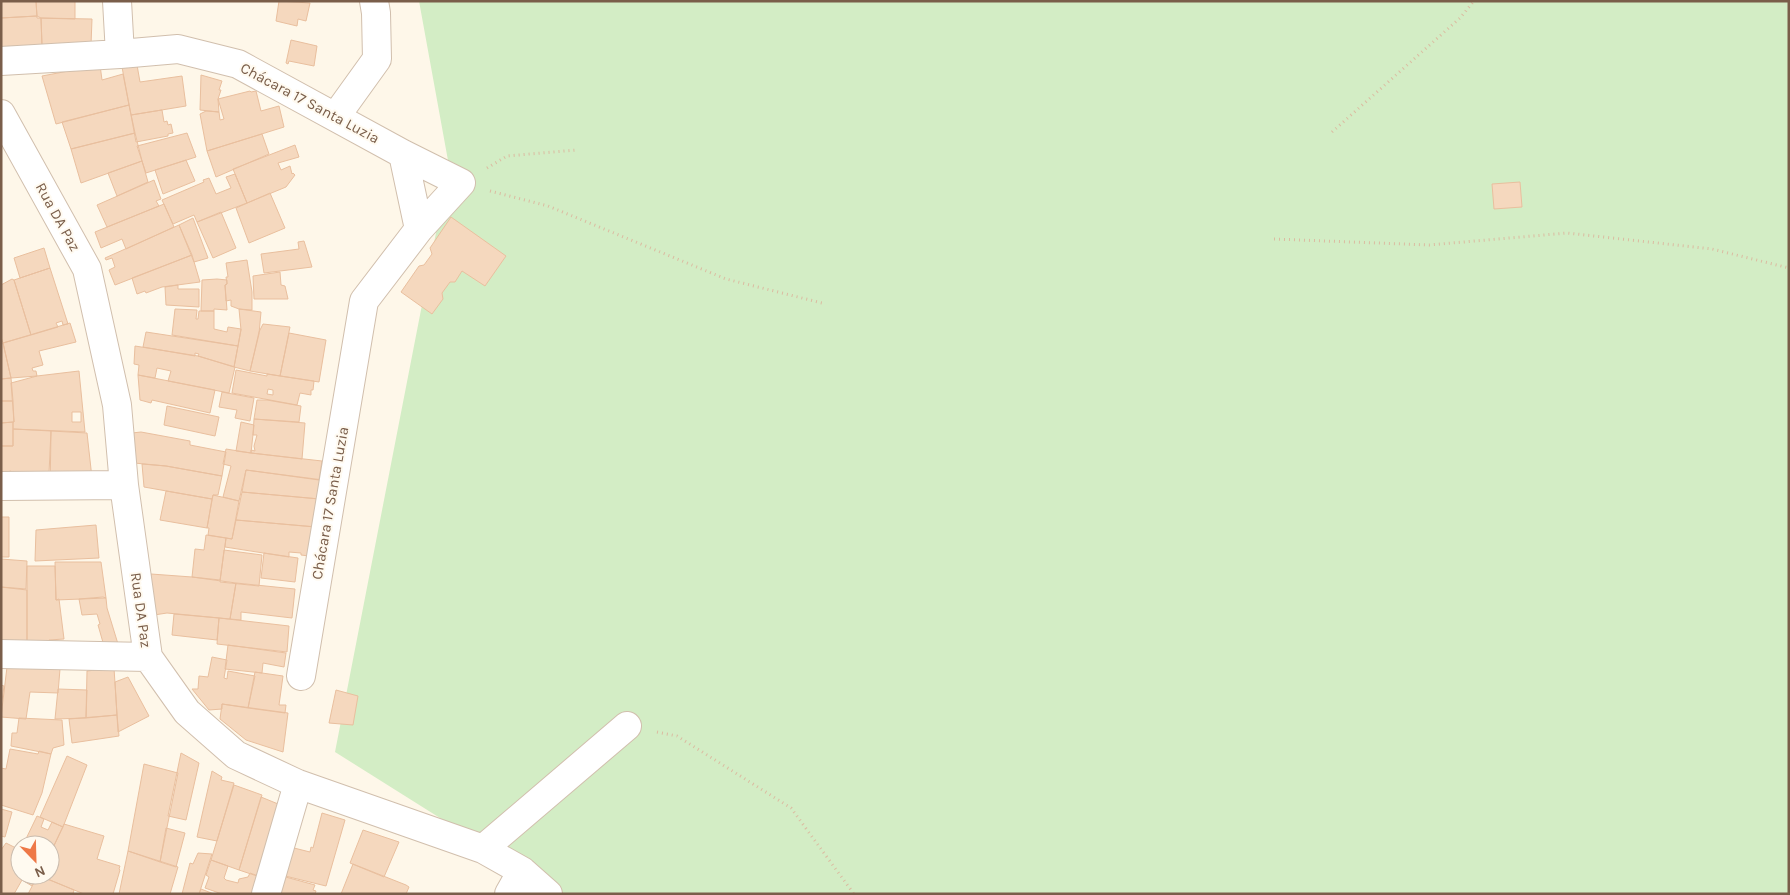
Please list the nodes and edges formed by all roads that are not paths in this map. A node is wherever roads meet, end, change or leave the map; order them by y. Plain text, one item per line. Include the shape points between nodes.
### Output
1 (117, 1) edge
2 (374, 1) edge
3 (120, 54) junction
4 (1, 61) edge
5 (1, 114) edge
6 (336, 116) junction
7 (403, 154) junction
8 (419, 229) junction
9 (124, 485) junction
10 (1, 486) edge
11 (1, 654) edge
12 (148, 657) junction
13 (301, 676) dead end
14 (627, 726) road end
15 (298, 784) junction
16 (482, 849) junction
17 (515, 882) edge
18 (266, 894) edge
19 (548, 894) edge

1 - 3 street
2 - 6 street via 377,59
3 - 4 street, Chácara 17 Santa Luzia
3 - 6 street, Chácara 17 Santa Luzia via 178,49 238,64
5 - 9 street, Rua DA Paz via 87,269 117,405
6 - 7 street, Chácara 17 Santa Luzia
7 - 8 street
7 - 8 street, Chácara 17 Santa Luzia via 461,184
8 - 13 street, Chácara 17 Santa Luzia via 364,301
9 - 10 street
9 - 12 street, Rua DA Paz
11 - 12 street
12 - 15 street, Rua DA Paz via 187,712 236,755
14 - 16 street
15 - 16 street, Rua DA Paz
15 - 18 street
16 - 17 street, Rua DA Paz
17 - 19 street, Rua DA Paz

